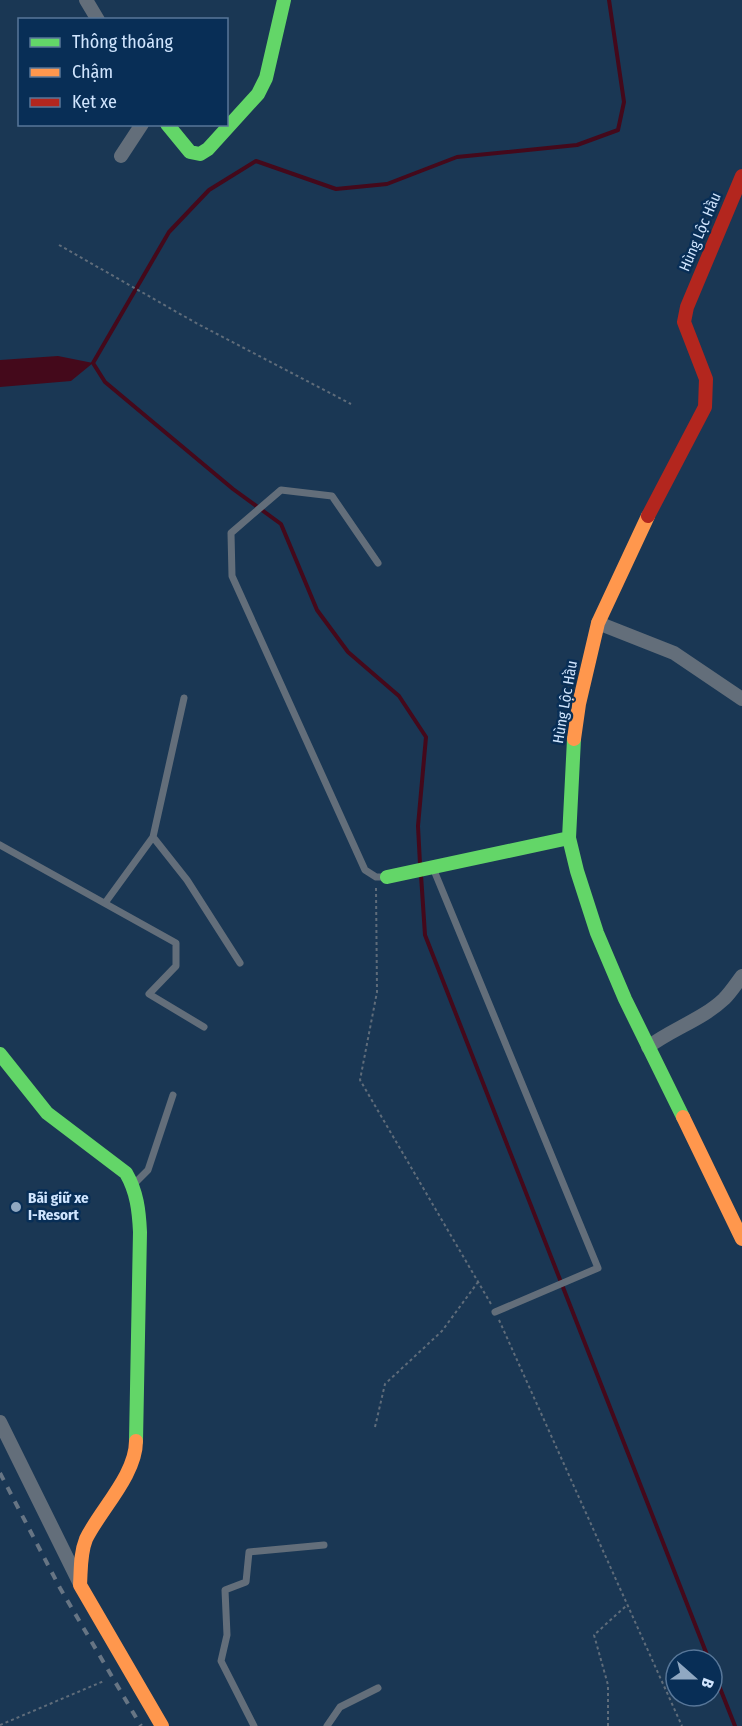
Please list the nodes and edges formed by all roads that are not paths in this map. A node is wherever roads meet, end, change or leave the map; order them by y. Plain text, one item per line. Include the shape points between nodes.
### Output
1 (86, 0) edge
2 (284, 0) edge
3 (97, 18) edge
4 (141, 126) edge
5 (169, 126) edge
6 (121, 156) dead end
7 (742, 176) edge
8 (378, 563) dead end
9 (598, 622) junction
10 (184, 698) dead end
11 (742, 699) edge
12 (153, 837) junction
13 (569, 838) junction
14 (0, 845) edge
15 (432, 866) junction
16 (387, 877) joint
17 (105, 903) junction
18 (240, 963) dead end
19 (742, 976) edge
20 (204, 1027) dead end
21 (648, 1047) junction
22 (0, 1054) edge
23 (173, 1095) dead end
24 (134, 1185) junction
25 (737, 1214) edge
26 (742, 1239) edge
27 (495, 1312) dead end
28 (0, 1422) edge
29 (324, 1545) dead end
30 (80, 1585) junction
31 (378, 1688) dead end
32 (162, 1726) edge
33 (254, 1726) edge
34 (327, 1726) edge

1 - 3 street
2 - 5 street via 266,78 258,94 208,149 200,154 190,152
4 - 6 street
7 - 9 street, Hùng Lộc Hầu via 684,321 706,379 705,408
8 - 16 lane via 332,496 281,490 231,533 232,576 365,870
9 - 11 street via 674,653
9 - 13 street, Hùng Lộc Hầu via 579,704 572,756
10 - 12 lane
12 - 17 lane
12 - 18 lane via 187,880
13 - 15 street
13 - 21 street, Hùng Lộc Hầu via 597,933
14 - 17 lane
15 - 16 street
15 - 27 lane via 598,1268
17 - 20 lane via 176,943 176,966 149,994
19 - 21 street via 717,1005
21 - 25 street, Hùng Lộc Hầu
22 - 24 street via 47,1113 126,1173
23 - 24 lane via 148,1170
24 - 30 street via 140,1232 136,1448 86,1540
25 - 26 street, Hùng Lộc Hầu
28 - 30 street
29 - 33 lane via 249,1552 246,1582 225,1590 227,1635 221,1661
30 - 32 street
31 - 34 lane via 340,1707

